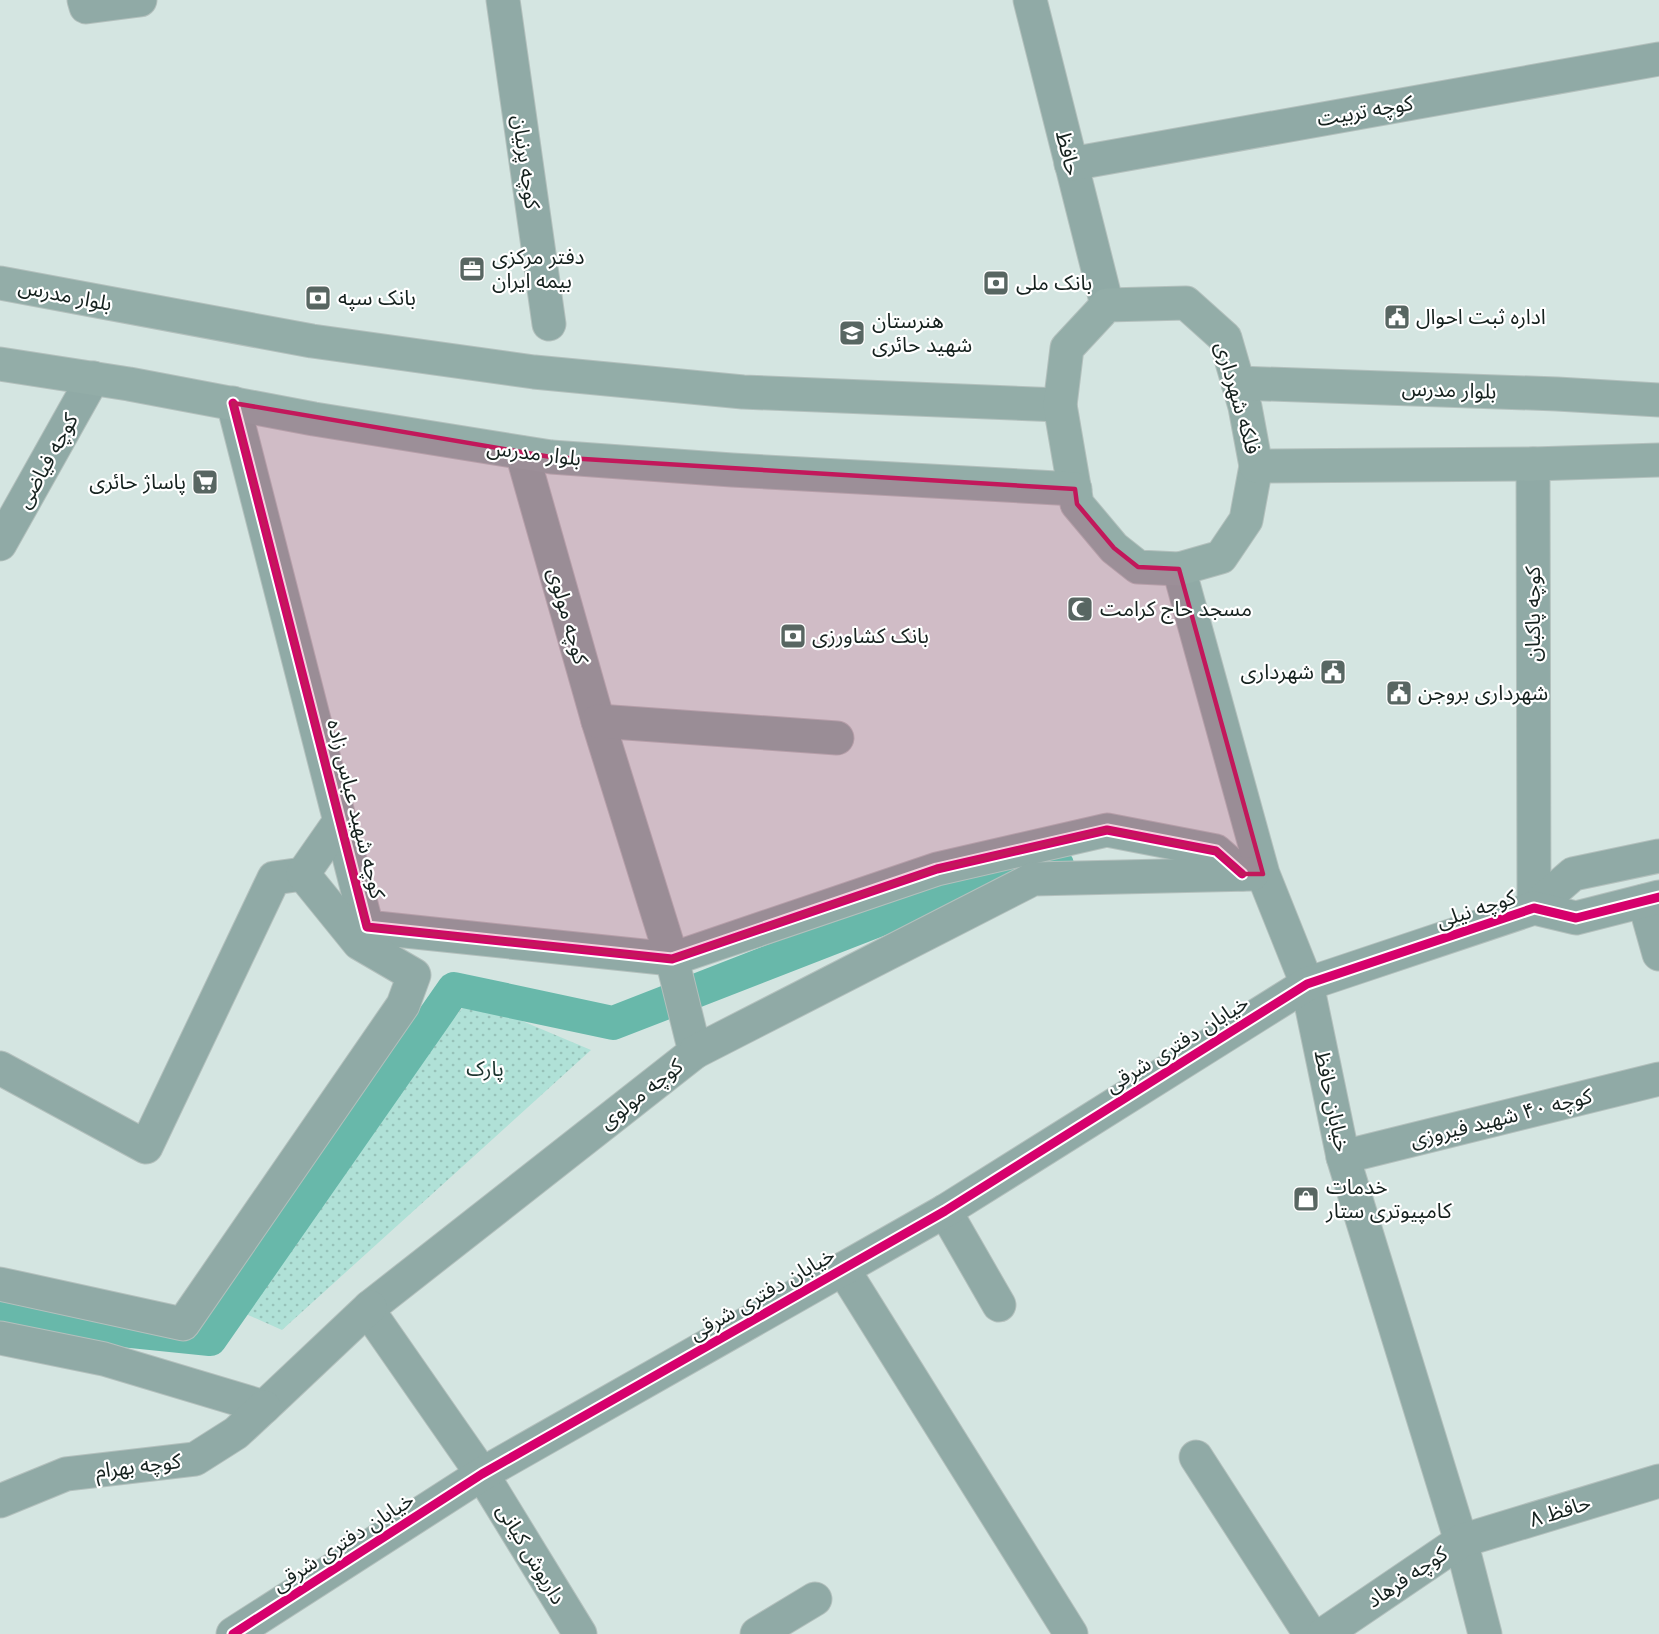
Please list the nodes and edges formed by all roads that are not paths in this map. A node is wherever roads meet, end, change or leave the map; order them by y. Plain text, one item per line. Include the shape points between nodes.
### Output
1 (84, 0) edge
2 (140, 0) edge
3 (504, 0) edge
4 (1030, 0) edge
5 (1659, 59) edge
6 (1071, 164) junction
7 (0, 283) edge
8 (1107, 305) junction
9 (549, 324) dead end
10 (0, 364) edge
11 (93, 378) junction
12 (1238, 383) junction
13 (1659, 400) edge
14 (233, 403) junction
15 (1060, 405) junction
16 (522, 453) junction
17 (1659, 460) edge
18 (1533, 464) junction
19 (1256, 466) junction
20 (1075, 489) junction
21 (0, 544) edge
22 (1179, 569) junction
23 (598, 721) junction
24 (837, 738) dead end
25 (340, 821) junction
26 (1659, 856) edge
27 (303, 874) junction
28 (1252, 874) junction
29 (1652, 899) edge
30 (1534, 908) junction
31 (1659, 954) edge
32 (672, 959) junction
33 (1307, 984) junction
34 (695, 1052) junction
35 (0, 1068) edge
36 (1659, 1079) edge
37 (1343, 1156) junction
38 (945, 1211) junction
39 (843, 1269) junction
40 (0, 1284) edge
41 (999, 1305) dead end
42 (370, 1307) junction
43 (0, 1338) edge
44 (264, 1407) junction
45 (1196, 1457) dead end
46 (482, 1474) junction
47 (1659, 1481) edge
48 (0, 1501) edge
49 (1461, 1541) junction
50 (815, 1599) dead end
51 (233, 1634) edge
52 (580, 1634) edge
53 (757, 1634) edge
54 (1071, 1634) edge
55 (1310, 1634) edge
56 (1324, 1634) edge
57 (1485, 1634) edge

1 - 2 street via 86,7
3 - 9 street, کوچه پرنیان
4 - 6 street, حافظ
5 - 6 street, کوچه تربیت
6 - 8 street, حافظ
7 - 15 main road, بلوار مدرس via 312,341 534,372 743,392
8 - 12 main road, فلکه شهرداری via 1186,303 1225,338
8 - 15 main road, فلکه شهرداری via 1067,348
10 - 11 main road, بلوار مدرس
11 - 14 main road, بلوار مدرس
11 - 21 street, کوچه فیاضی
12 - 13 main road, بلوار مدرس
12 - 19 main road, فلکه شهرداری
14 - 16 main road, بلوار مدرس
14 - 25 street, کوچه شهید عباس زاده
15 - 20 main road, فلکه شهرداری
16 - 20 main road, بلوار مدرس via 732,470
16 - 23 street, کوچه مولوی
17 - 18 main road
18 - 19 main road
18 - 30 street, کوچه پاکبان
19 - 22 main road, فلکه شهرداری via 1246,520 1221,557
20 - 22 main road, فلکه شهرداری via 1077,504 1114,548 1138,567
22 - 28 street, خیابان حافظ
23 - 24 street
23 - 32 street, کوچه مولوی
25 - 27 street
25 - 32 street, کوچه شهید عباس زاده via 367,927
26 - 30 street via 1573,874
27 - 35 street via 274,878 146,1147
27 - 40 street via 359,943 414,975 403,1005 183,1324
28 - 32 street via 1216,851 1107,830 937,868
28 - 33 street, خیابان حافظ
28 - 34 street via 1033,879
29 - 30 street, کوچه نیلی via 1576,918
29 - 31 street
30 - 33 street, کوچه نیلی
32 - 34 street, کوچه مولوی
33 - 37 street, خیابان حافظ
33 - 38 street, خیابان دفتری شرقی
34 - 42 street, کوچه مولوی
36 - 37 street, کوچه ۴۰ شهید فیروزی
37 - 49 street, خیابان حافظ
38 - 39 street, خیابان دفتری شرقی
38 - 41 street
39 - 46 street, خیابان دفتری شرقی
39 - 54 street
42 - 44 street, کوچه مولوی
42 - 46 street via 370,1313
43 - 44 street via 104,1359
44 - 48 street, کوچه بهرام via 236,1433 195,1459 66,1474
45 - 55 street
46 - 51 street, خیابان دفتری شرقی
46 - 52 street, داریوش کیانی
47 - 49 street, حافظ ۸
49 - 56 street, کوچه فرهاد
49 - 57 street, خیابان حافظ
50 - 53 street

